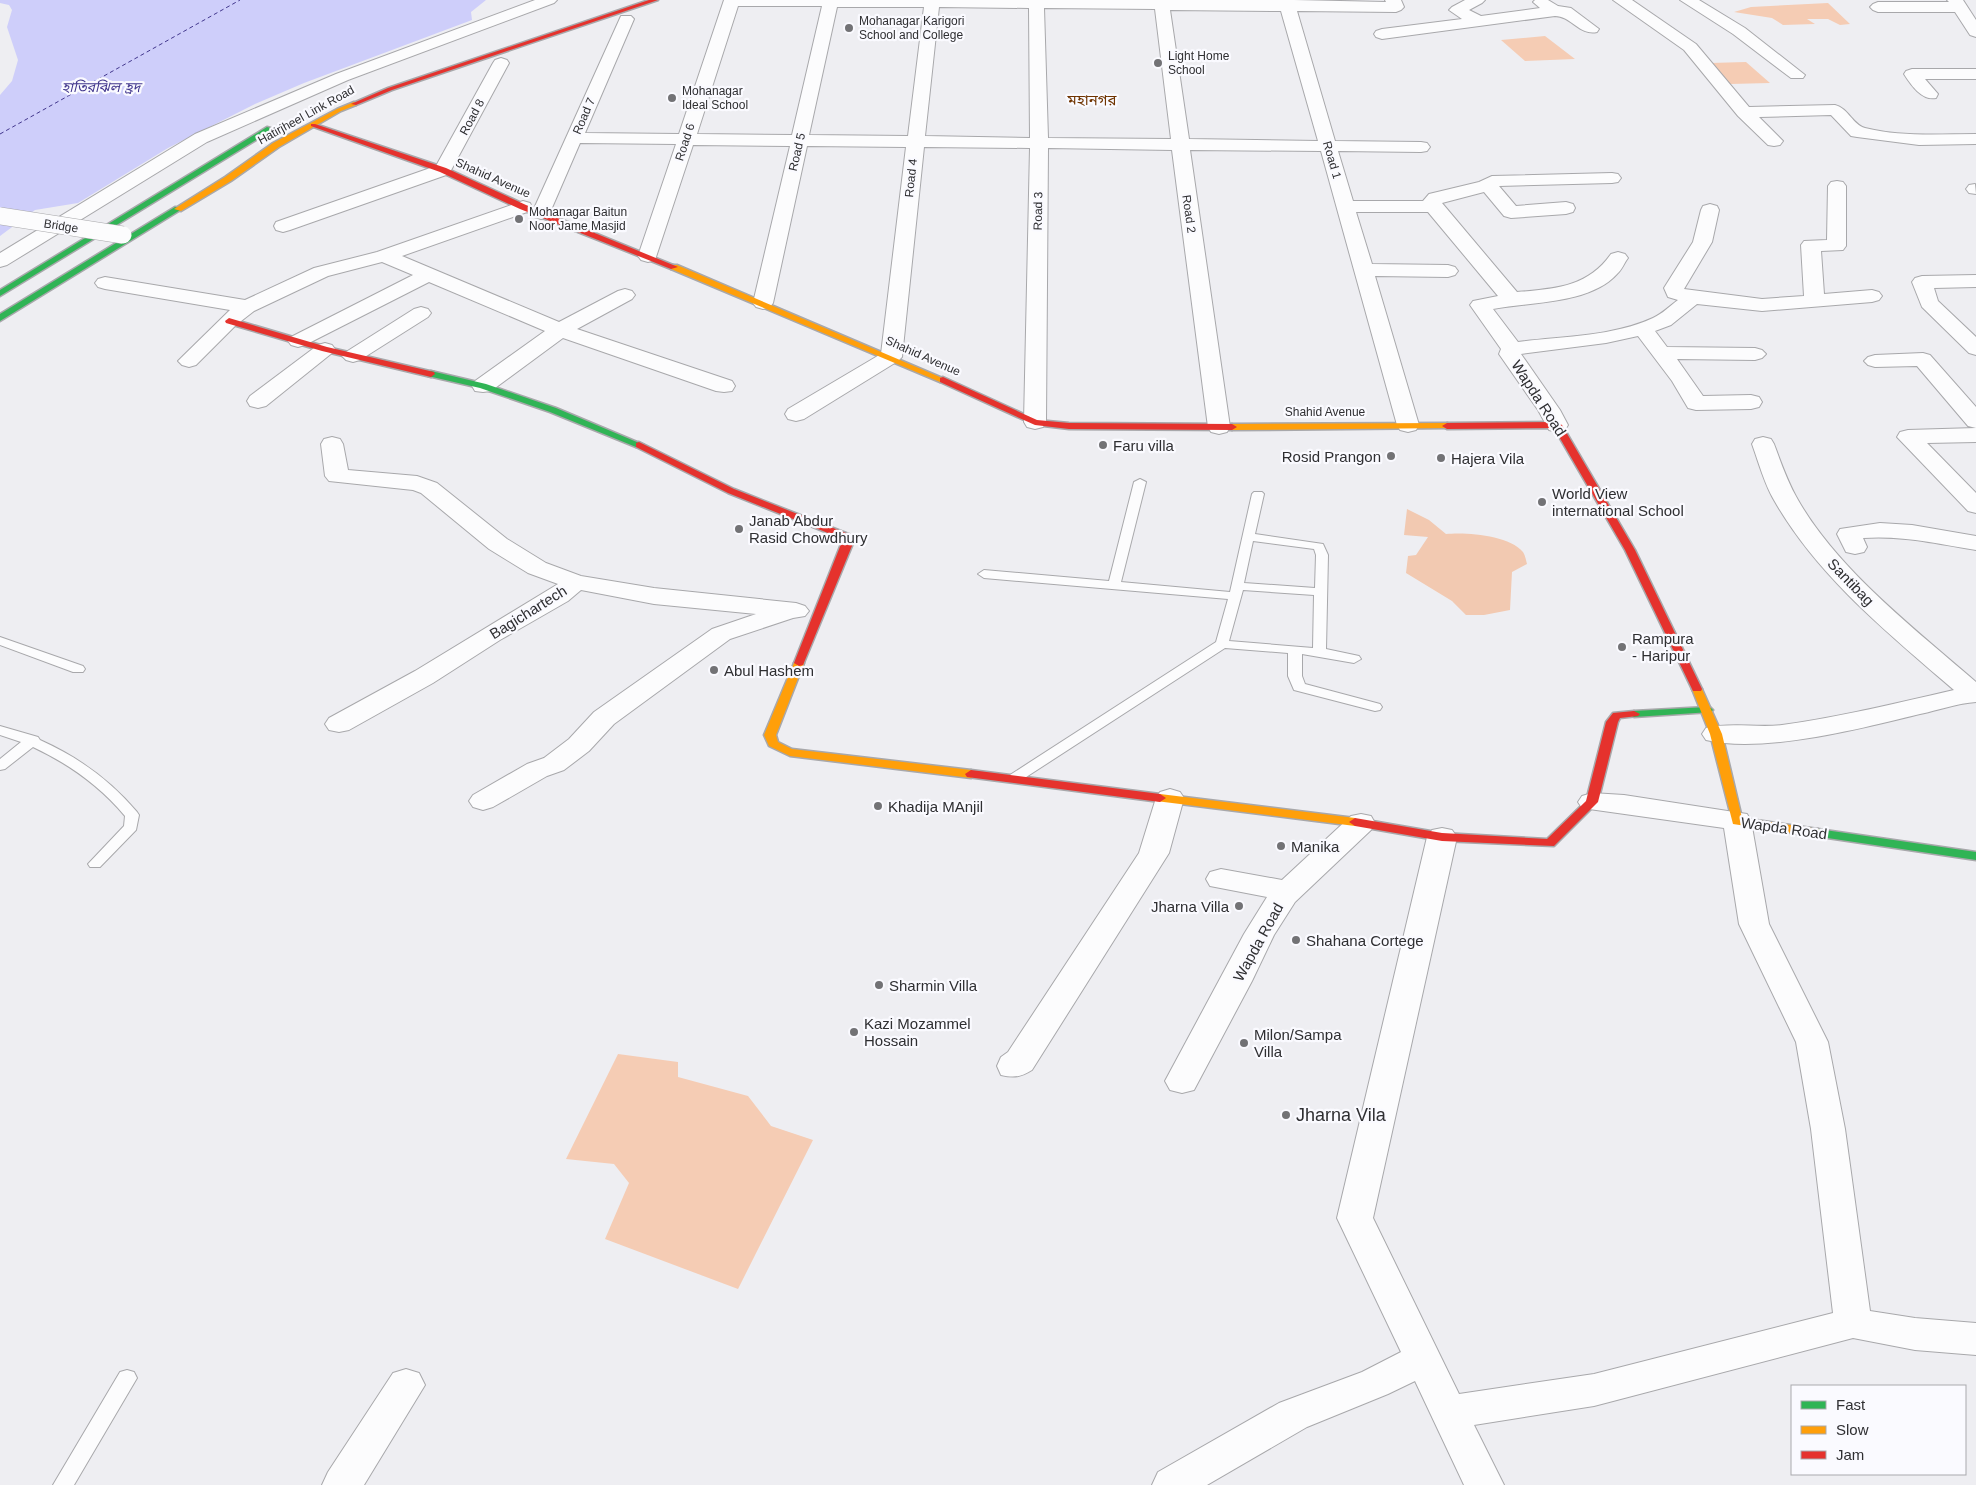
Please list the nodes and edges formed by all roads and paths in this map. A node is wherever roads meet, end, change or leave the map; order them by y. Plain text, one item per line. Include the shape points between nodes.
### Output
1 (549, 0) edge
2 (655, 0) edge
3 (1393, 0) edge
4 (1477, 0) edge
5 (1538, 0) edge
6 (1621, 0) edge
7 (1688, 0) edge
8 (732, 1) edge
9 (831, 1) edge
10 (932, 1) edge
11 (1036, 2) edge
12 (1162, 2) edge
13 (1287, 3) edge
14 (1956, 4) edge
15 (1878, 7) dead end
16 (1555, 11) junction
17 (626, 19) dead end
18 (1479, 20) junction
19 (1591, 29) dead end
20 (1976, 32) edge
21 (1382, 34) dead end
22 (501, 63) dead end
23 (1976, 74) edge
24 (1797, 75) dead end
25 (1930, 94) dead end
26 (1744, 112) junction
27 (283, 122) dead end
28 (313, 125) junction
29 (575, 138) junction
30 (686, 139) junction
31 (1976, 139) edge
32 (799, 140) junction
33 (915, 142) junction
34 (1774, 142) dead end
35 (1038, 143) junction
36 (1180, 144) junction
37 (1328, 146) junction
38 (1421, 147) dead end
39 (443, 170) junction
40 (1612, 178) dead end
41 (1487, 184) junction
42 (1837, 186) dead end
43 (1433, 206) junction
44 (1345, 207) junction
45 (1566, 208) dead end
46 (532, 210) junction
47 (1710, 210) dead end
48 (0, 216) edge
49 (283, 226) dead end
50 (123, 235) dead end
51 (384, 256) junction
52 (648, 256) junction
53 (1618, 258) dead end
54 (0, 261) edge
55 (1364, 270) junction
56 (1448, 271) dead end
57 (428, 275) junction
58 (1976, 281) edge
59 (105, 283) dead end
60 (0, 294) edge
61 (625, 295) dead end
62 (1872, 296) dead end
63 (1693, 298) junction
64 (1512, 300) junction
65 (1814, 301) junction
66 (763, 303) junction
67 (246, 307) junction
68 (421, 313) dead end
69 (0, 318) edge
70 (229, 321) junction
71 (1642, 328) junction
72 (560, 330) junction
73 (298, 341) junction
74 (1512, 349) junction
75 (1976, 349) edge
76 (325, 350) junction
77 (1661, 353) junction
78 (1755, 354) dead end
79 (353, 356) junction
80 (891, 357) junction
81 (189, 361) dead end
82 (1875, 362) dead end
83 (483, 386) junction
84 (724, 386) dead end
85 (258, 401) dead end
86 (1751, 402) dead end
87 (796, 414) dead end
88 (1976, 421) edge
89 (1035, 422) junction
90 (1557, 425) junction
91 (1408, 426) junction
92 (1219, 427) junction
93 (1976, 435) edge
94 (332, 444) dead end
95 (1763, 444) dead end
96 (1140, 482) dead end
97 (1258, 494) dead end
98 (1976, 506) edge
99 (1248, 537) junction
100 (1976, 543) edge
101 (1855, 548) dead end
102 (984, 574) dead end
103 (576, 582) junction
104 (1114, 585) junction
105 (1236, 591) junction
106 (1320, 592) junction
107 (823, 604) junction
108 (796, 610) junction
109 (0, 641) edge
110 (1222, 644) junction
111 (1295, 649) junction
112 (1318, 652) junction
113 (1354, 659) dead end
114 (78, 669) dead end
115 (1975, 693) edge
116 (1375, 707) dead end
117 (1712, 722) junction
118 (338, 724) dead end
119 (0, 730) edge
120 (33, 740) junction
121 (0, 766) edge
122 (1015, 778) junction
123 (1170, 798) junction
124 (483, 802) dead end
125 (1592, 802) junction
126 (1737, 821) junction
127 (1361, 823) junction
128 (1442, 837) junction
129 (1976, 856) edge
130 (96, 864) dead end
131 (1221, 879) dead end
132 (1287, 891) junction
133 (1013, 1066) dead end
134 (1182, 1081) dead end
135 (1853, 1323) junction
136 (1976, 1339) edge
137 (1422, 1360) junction
138 (127, 1378) dead end
139 (406, 1384) dead end
140 (1447, 1412) junction
141 (63, 1485) edge
142 (342, 1485) edge
143 (1172, 1485) edge
144 (1484, 1485) edge

1 - 54 street via 342,77 201,138
2 - 28 street, Hatirjheel Link Road via 390,89 339,110
3 - 13 street via 1396,7
4 - 18 street via 1457,10
5 - 16 street
6 - 26 street via 1690,47
7 - 24 street via 1739,31
8 - 9 street
8 - 30 street, Road 6
9 - 10 street
9 - 32 street, Road 5
10 - 11 street
10 - 33 street, Road 4
11 - 12 street
11 - 35 street, Road 3
12 - 13 street
12 - 36 street, Road 2
13 - 37 street, Road 1
14 - 15 street
14 - 20 street
16 - 18 street
16 - 19 street via 1566,11
17 - 29 street, Road 7
18 - 21 street
22 - 39 street, Road 8
23 - 25 street via 1912,74
26 - 31 street via 1835,110 1857,132 1919,140
26 - 34 street
27 - 60 street
28 - 39 street, Shahid Avenue
28 - 69 street, Hatirjheel Link Road
29 - 30 street
29 - 46 street, Road 7
30 - 32 street
30 - 52 street, Road 6
32 - 33 street
32 - 66 street, Road 5
33 - 35 street
33 - 80 street, Road 4
35 - 36 street
35 - 89 street, Road 3
36 - 37 street
36 - 92 street, Road 2
37 - 38 street
37 - 44 street, Road 1
39 - 46 street, Shahid Avenue
39 - 49 street
40 - 41 street via 1492,181
41 - 43 street via 1436,198 1432,200
41 - 45 street via 1511,212
42 - 65 street via 1836,246 1811,245
43 - 44 street
43 - 64 street
44 - 55 street, Road 1
46 - 51 street
46 - 52 street, Shahid Avenue
47 - 63 street via 1710,221 1700,250 1674,288 1675,293
48 - 50 street, Bridge, bridge
51 - 57 street
51 - 67 street via 321,272
52 - 66 street, Shahid Avenue
53 - 64 street via 1607,274 1580,288
55 - 56 street
55 - 91 street, Road 1
57 - 72 street
57 - 73 street
58 - 75 street via 1922,282 1929,303
59 - 67 street
61 - 72 street
62 - 65 street
63 - 65 street via 1762,305
63 - 71 street via 1672,316
64 - 74 street, Wapda Road via 1480,305
66 - 80 street, Shahid Avenue
67 - 70 street
68 - 79 street
70 - 73 street
70 - 81 street
71 - 74 street
71 - 77 street
72 - 83 street
72 - 84 street
73 - 76 street
74 - 90 street, Wapda Road via 1510,354
76 - 79 street
76 - 85 street
77 - 78 street
77 - 86 street via 1696,403
79 - 83 street
80 - 87 street
80 - 89 street, Shahid Avenue
82 - 88 street via 1923,360
83 - 107 street via 640,444 730,491 848,537
89 - 92 street, Shahid Avenue via 1069,426
90 - 91 street, Shahid Avenue
90 - 117 street, Wapda Road via 1630,550
91 - 92 street, Shahid Avenue
93 - 98 street via 1908,437
94 - 103 street via 337,476 417,482 429,488 498,544 537,568
95 - 115 street, Santibag via 1788,506 1822,553 1875,608
96 - 104 lane
97 - 99 lane
99 - 105 lane
99 - 106 lane via 1319,547 1322,555
100 - 101 street, Santibag via 1892,530 1859,531 1849,534
102 - 104 lane
103 - 108 street, Bagichartech via 654,596
103 - 118 street, Bagichartech via 424,677
104 - 105 lane
105 - 106 lane
105 - 110 lane
106 - 112 lane
107 - 108 street, Bagichartech
107 - 122 street via 770,735 773,744 790,752
108 - 124 street, Bagichartech via 721,634 604,718 579,745 554,764 537,770
109 - 114 lane
110 - 111 lane
110 - 122 lane
111 - 112 lane
111 - 116 lane via 1295,676 1299,687
112 - 113 lane
115 - 117 street via 1870,718 1782,733 1758,735
117 - 125 street via 1618,715 1612,722
117 - 126 street, Wapda Road
119 - 120 lane
120 - 121 lane
120 - 130 lane via 90,773 107,786 132,815 131,827
122 - 123 street
123 - 127 street
123 - 133 street via 1154,853 1020,1061
125 - 126 street, Wapda Road
125 - 128 street via 1550,843
126 - 129 street, Wapda Road
126 - 135 street via 1754,924 1812,1042 1828,1130
127 - 128 street
127 - 132 street, Wapda Road
128 - 137 street via 1355,1218
131 - 132 street
132 - 134 street, Wapda Road via 1259,934
135 - 136 street via 1914,1334
135 - 140 street via 1594,1390
137 - 140 street
137 - 143 street via 1375,1383 1293,1415
138 - 141 lane
139 - 142 street
140 - 144 street

